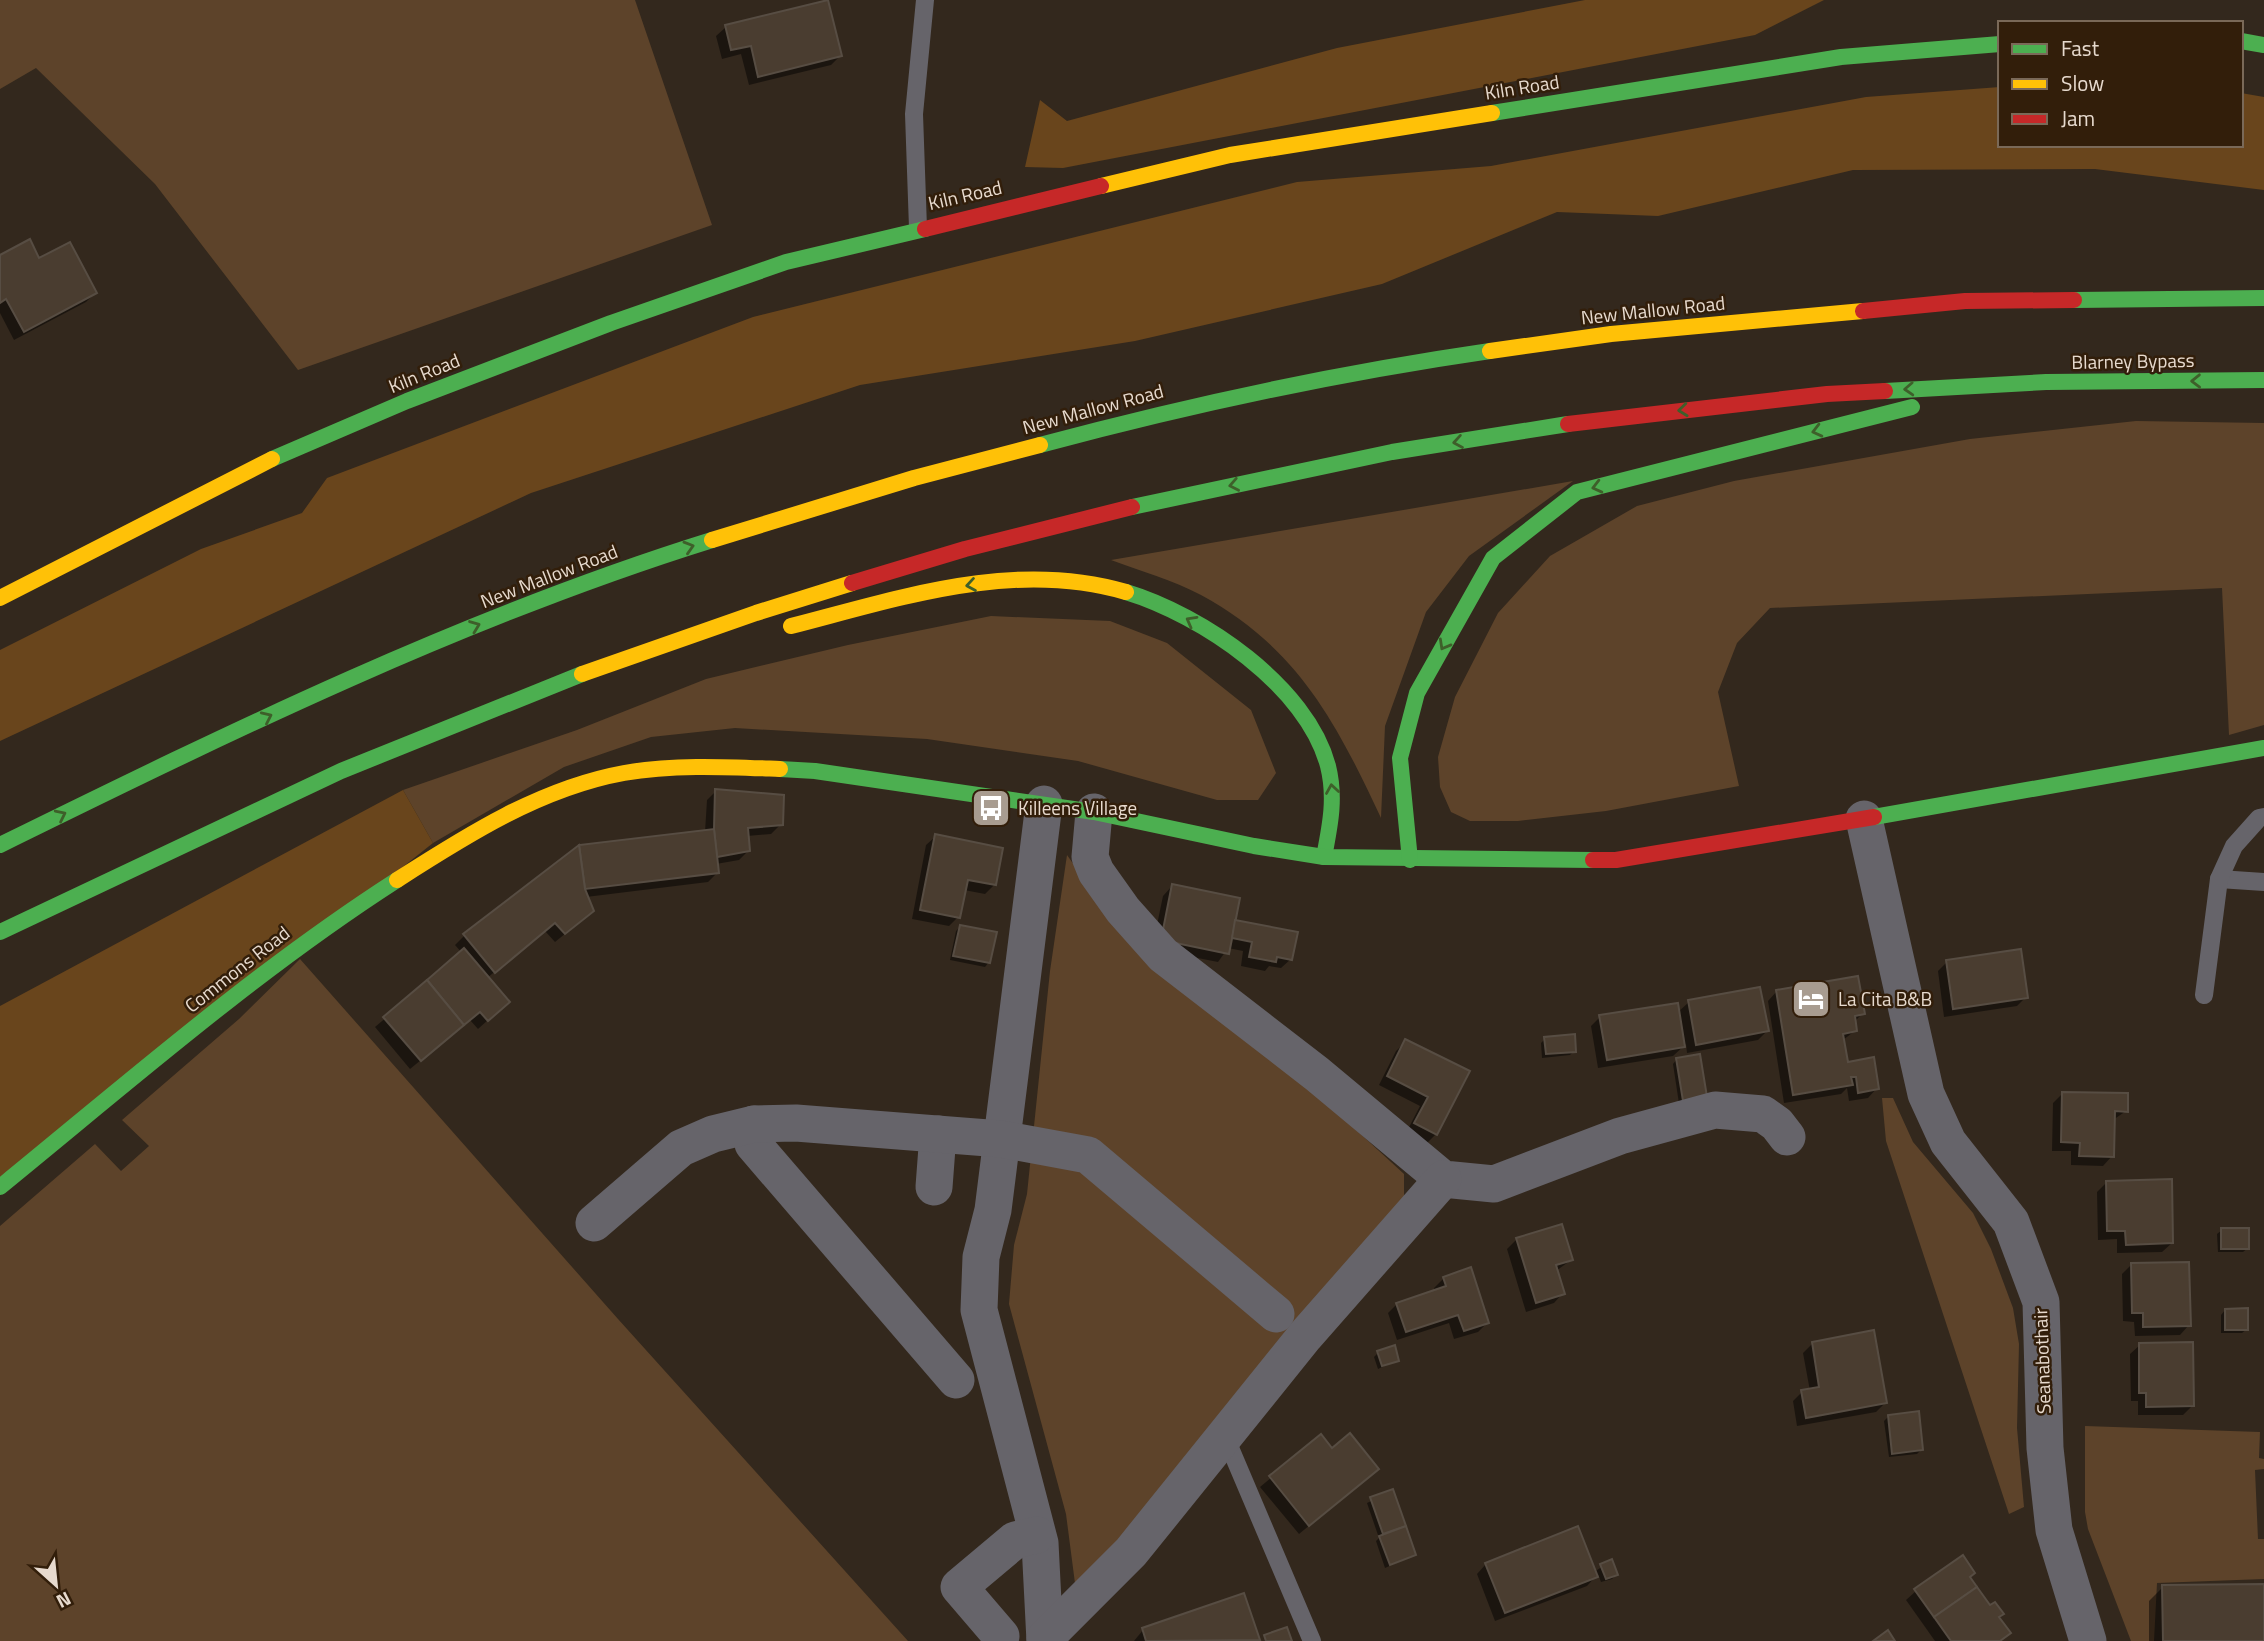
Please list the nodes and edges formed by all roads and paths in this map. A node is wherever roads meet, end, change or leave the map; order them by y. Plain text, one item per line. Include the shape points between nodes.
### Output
1 (925, 0) edge
2 (2243, 41) edge
3 (1998, 44) edge
4 (2264, 45) edge
5 (918, 228) junction
6 (2264, 298) edge
7 (2264, 380) edge
8 (2002, 384) junction
9 (0, 598) edge
10 (780, 629) dead end
11 (714, 645) dead end
12 (553, 683) junction
13 (2264, 748) edge
14 (1044, 804) junction
15 (1094, 812) junction
16 (2264, 817) edge
17 (1864, 820) junction
18 (0, 845) edge
19 (1325, 857) junction
20 (1410, 860) junction
21 (2219, 879) junction
22 (2264, 882) edge
23 (0, 932) edge
24 (2204, 995) dead end
25 (754, 1124) junction
26 (938, 1134) junction
27 (1787, 1137) dead end
28 (1001, 1139) junction
29 (1443, 1179) junction
30 (0, 1187) edge
31 (934, 1187) dead end
32 (594, 1223) dead end
33 (1276, 1314) dead end
34 (956, 1380) dead end
35 (1225, 1436) junction
36 (1037, 1535) junction
37 (1001, 1636) dead end
38 (1045, 1639) edge
39 (1312, 1641) edge
40 (2088, 1641) edge

1 - 5 lane via 914,114
2 - 4 main road
3 - 5 main road, Kiln Road via 1841,57 1230,155
5 - 9 main road, Kiln Road via 786,262 407,401 262,464
18 -> 6 main road, New Mallow Road via 421,646 661,556 914,478 1178,408 1389,366 1611,334 1965,301
7 -> 8 main road, Blarney Bypass
8 -> 12 main road via 1751,403 1517,431 1192,493 856,580
8 -> 20 main road via 1577,492 1493,558 1417,693 1401,758
19 -> 10 main road via 1334,801 1332,785 1316,739 1300,713 1242,653 1147,600 1091,583 989,582 918,594
11 - 12 main road
12 - 23 main road via 291,793
13 - 17 main road, Commons Road
14 - 15 main road, Commons Road
14 - 28 street
14 - 30 main road, Commons Road via 815,771 728,767 626,774 577,786 518,809 457,841 292,951
15 - 19 main road, Commons Road
15 - 29 street via 1090,857 1096,872 1163,955
16 - 21 lane via 2234,846
17 - 20 main road, Commons Road via 1616,860
17 - 40 street, Seanabothair via 1926,1094 1948,1142 2011,1222 2041,1302 2045,1448 2054,1530
19 - 20 main road, Commons Road
21 - 22 lane
21 - 24 lane
25 - 26 street
25 - 32 street via 681,1148
25 - 34 street via 753,1144
26 - 28 street
26 - 31 street
27 - 29 street via 1763,1114 1715,1110 1620,1136 1494,1184
28 - 33 street via 1088,1155
28 - 36 street via 993,1210 981,1258 979,1310
29 - 35 street via 1305,1336
35 - 38 street via 1131,1552
35 - 39 lane
36 - 37 street via 1015,1540 959,1587
36 - 38 street

